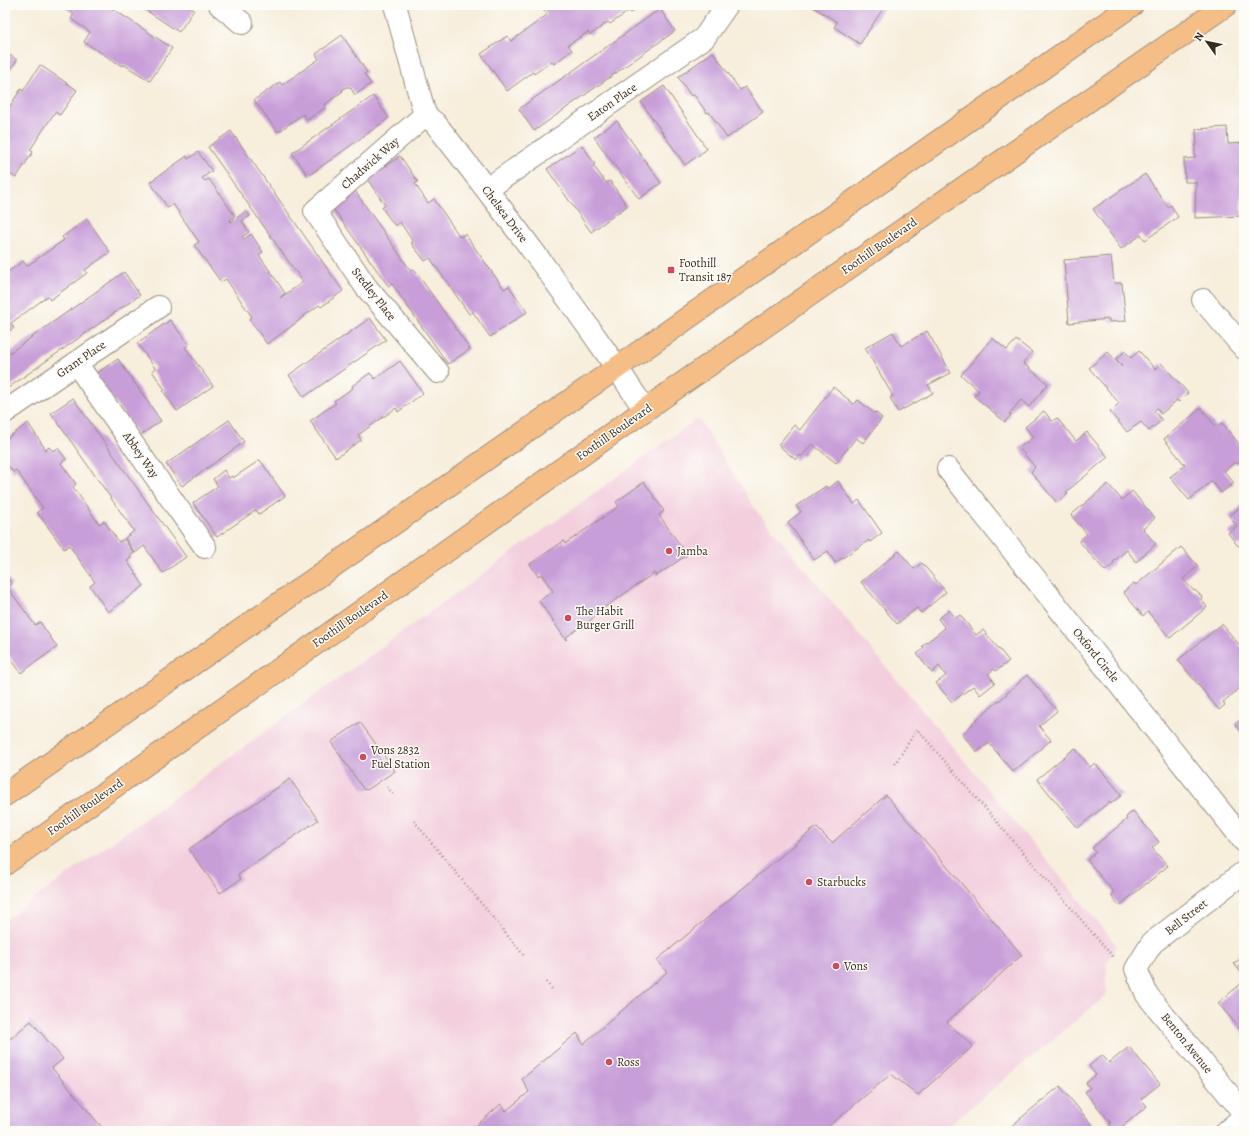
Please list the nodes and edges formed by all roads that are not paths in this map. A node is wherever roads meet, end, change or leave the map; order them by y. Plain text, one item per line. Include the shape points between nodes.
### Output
1 (220, 5) edge
2 (395, 5) edge
3 (727, 5) edge
4 (1132, 5) edge
5 (1226, 5) edge
6 (242, 23) dead end
7 (425, 115) junction
8 (487, 189) junction
9 (315, 211) joint
10 (1203, 300) dead end
11 (158, 307) dead end
12 (1244, 348) edge
13 (76, 363) junction
14 (618, 367) junction
15 (438, 372) dead end
16 (645, 410) junction
17 (5, 412) edge
18 (948, 469) dead end
19 (205, 547) dead end
20 (5, 796) edge
21 (1244, 842) edge
22 (5, 864) edge
23 (1244, 872) edge
24 (1136, 969) joint
25 (1244, 1113) edge
26 (1244, 1117) edge
27 (1227, 1131) edge

1 - 6 street
2 - 7 street
3 - 8 street, Eaton Place via 704,38
4 - 14 main road
5 - 16 main road, Foothill Boulevard
7 - 8 street, Chelsea Drive via 435,123
7 - 9 street, Chadwick Way
8 - 14 street, Chelsea Drive
9 - 15 street, Stedley Place via 366,287
10 - 12 street
11 - 13 street, Grant Place
13 - 17 street, Grant Place
13 - 19 street, Abbey Way
14 - 16 street, Chelsea Drive
14 - 20 main road
16 - 22 main road, Foothill Boulevard
18 - 21 street, Oxford Circle
23 - 24 street, Bell Street via 1152,943
24 - 25 street, Benton Avenue via 1147,995
26 - 27 street

